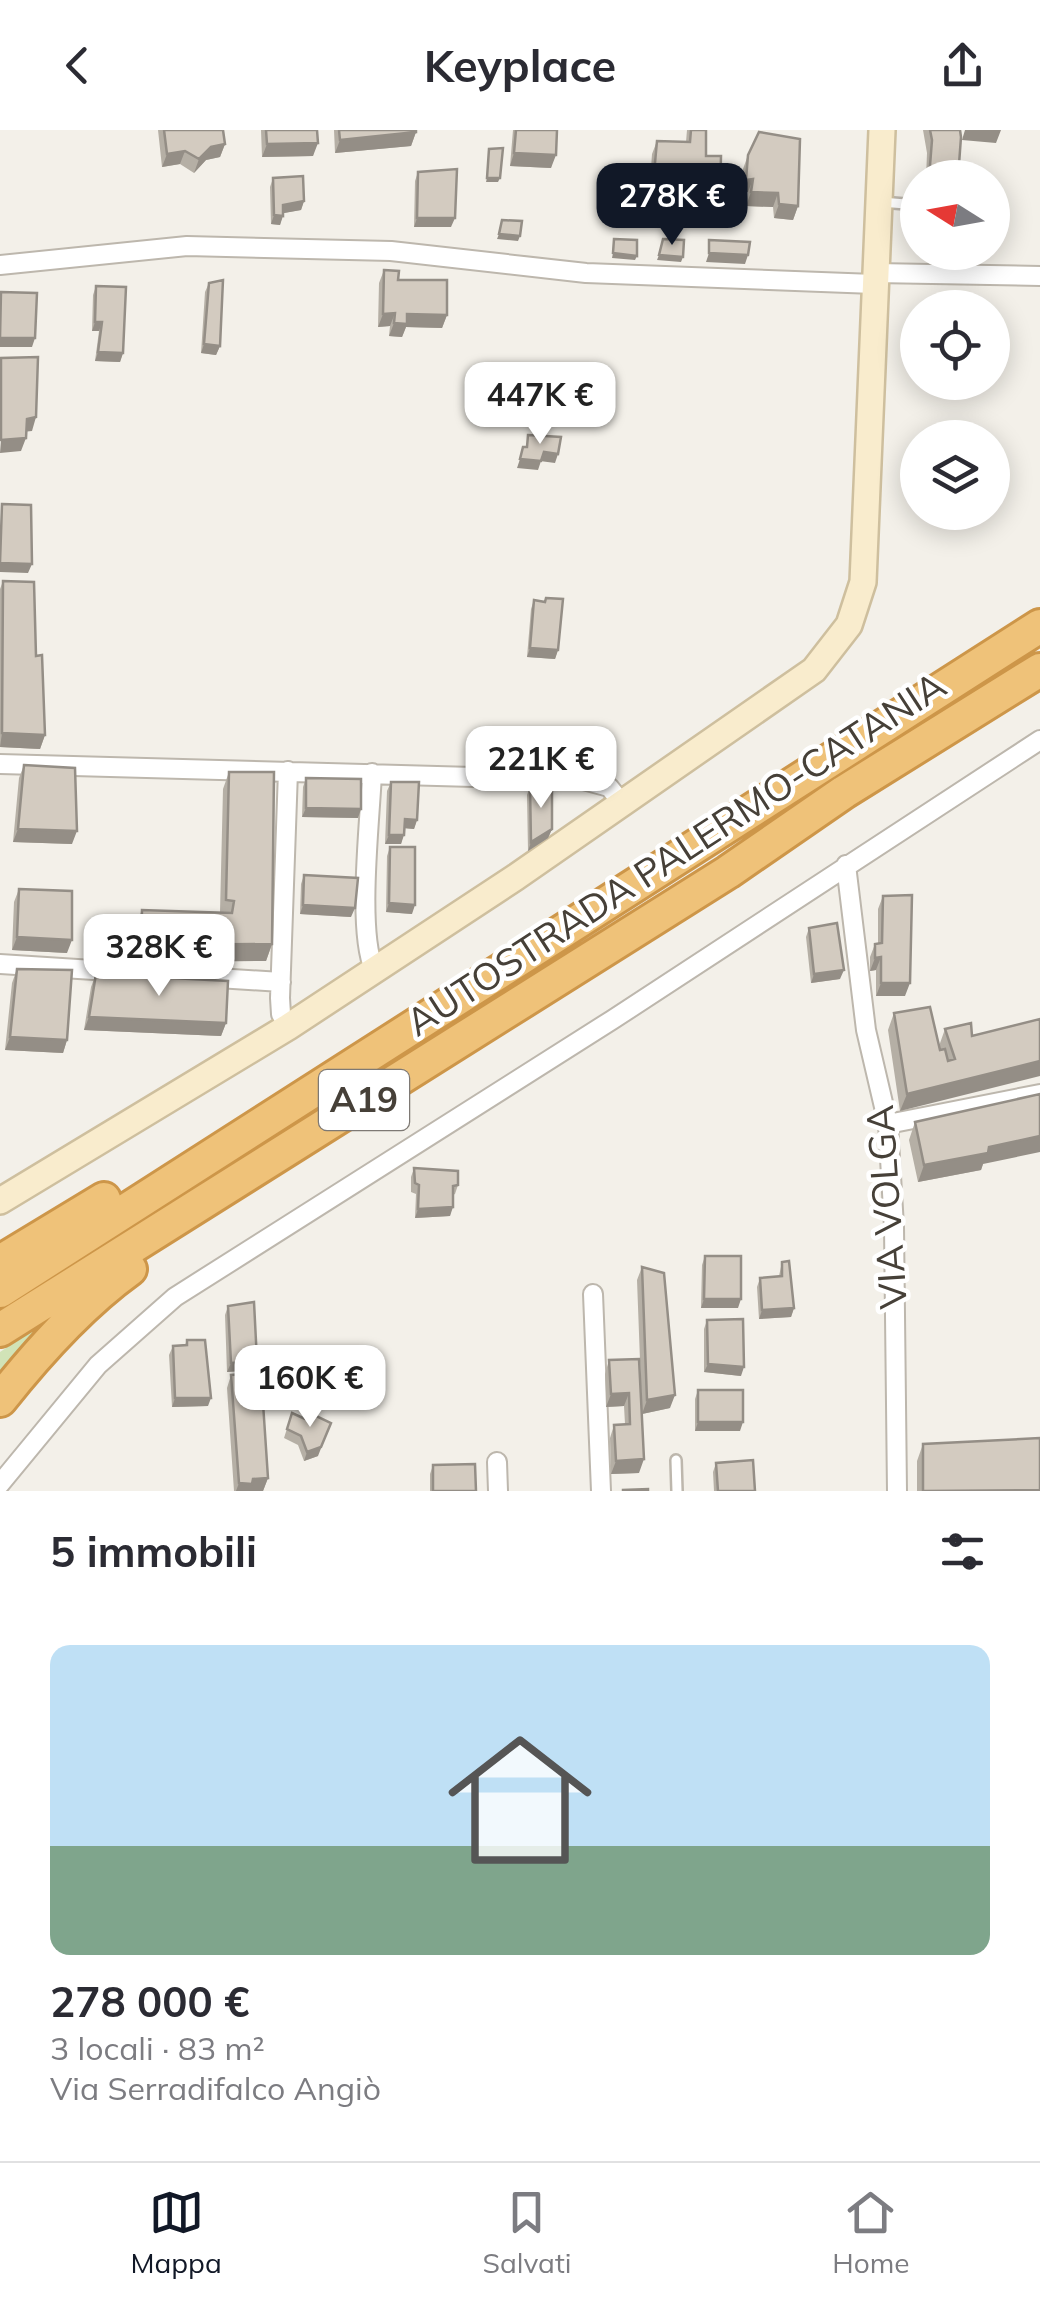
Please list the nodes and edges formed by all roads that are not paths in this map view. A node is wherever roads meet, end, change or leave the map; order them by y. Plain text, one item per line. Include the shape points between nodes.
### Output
1 (882, 130) edge
2 (878, 202) junction
3 (900, 204) edge
4 (0, 265) edge
5 (1040, 276) edge
6 (874, 278) junction
7 (1040, 626) edge
8 (1040, 670) edge
9 (1040, 740) edge
10 (0, 764) edge
11 (288, 771) junction
12 (372, 773) junction
13 (621, 802) junction
14 (846, 865) junction
15 (665, 912) junction
16 (0, 964) edge
17 (374, 969) junction
18 (281, 982) junction
19 (443, 1008) junction
20 (288, 1027) junction
21 (1040, 1094) edge
22 (888, 1124) junction
23 (0, 1201) edge
24 (0, 1262) edge
25 (0, 1291) edge
26 (593, 1294) dead end
27 (0, 1330) edge
28 (0, 1400) edge
29 (676, 1460) dead end
30 (497, 1462) dead end
31 (0, 1484) edge
32 (498, 1491) edge
33 (601, 1491) edge
34 (677, 1491) edge
35 (897, 1491) edge

1 - 2 street
2 - 3 lane
2 - 6 street
4 - 6 street via 187,246 390,250 586,273
5 - 6 street
6 - 13 street via 863,582 849,625 814,670
7 - 19 highway, AUTOSTRADA PALERMO-CATANIA / A19
8 - 15 highway, AUTOSTRADA PALERMO-CATANIA / A19
9 - 14 street
10 - 11 street
11 - 12 street
11 - 18 street
12 - 13 street via 583,780 609,787
12 - 17 street via 366,926
13 - 17 street
14 - 22 street, VIA VOLGA via 866,1030
14 - 31 street via 174,1297 98,1364
15 - 27 highway, AUTOSTRADA PALERMO-CATANIA / A19
15 - 28 highway via 534,1007 105,1287
16 - 18 street
17 - 20 street
18 - 20 street
19 - 24 highway via 348,1049
19 - 25 highway, AUTOSTRADA PALERMO-CATANIA / A19
20 - 23 street
21 - 22 street
22 - 35 street, VIA VOLGA
26 - 33 street
29 - 34 lane
30 - 32 street

